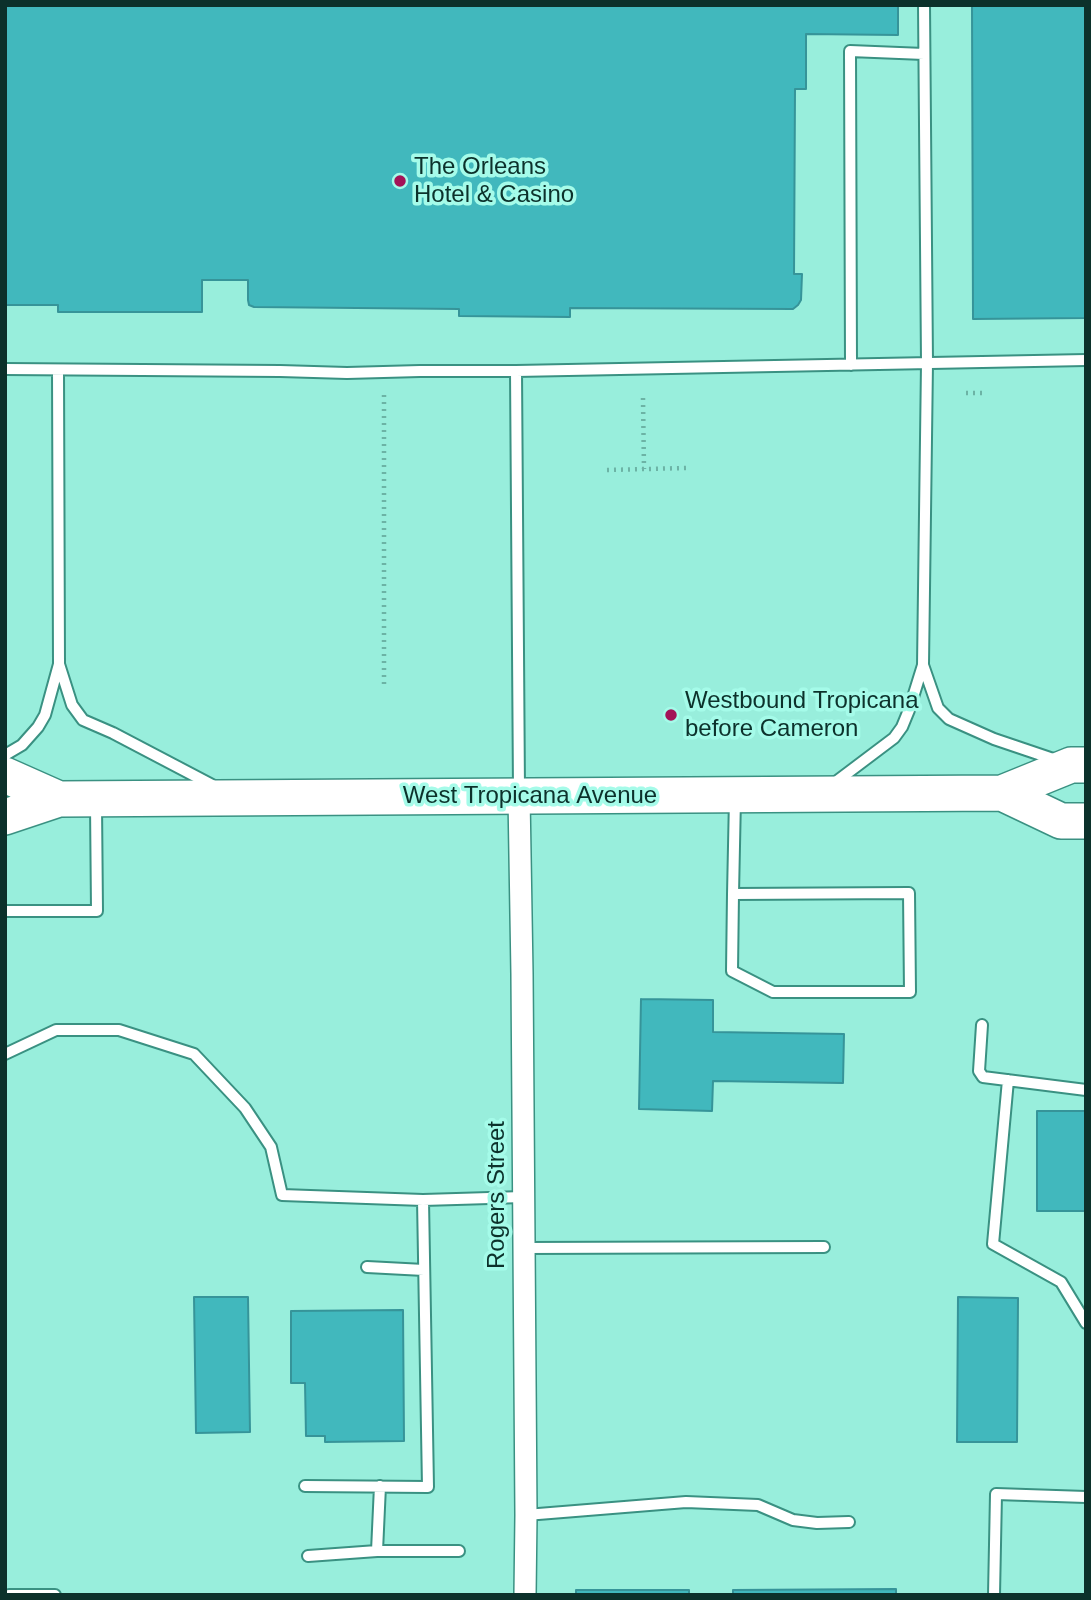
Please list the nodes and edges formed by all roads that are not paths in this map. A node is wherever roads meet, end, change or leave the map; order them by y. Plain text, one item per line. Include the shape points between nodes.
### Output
1 (924, 5) edge
2 (924, 54) junction
3 (1086, 360) edge
4 (926, 363) junction
5 (851, 365) junction
6 (5, 369) edge
7 (58, 370) junction
8 (516, 371) junction
9 (59, 664) junction
10 (923, 665) junction
11 (5, 755) edge
12 (1078, 765) edge
13 (5, 775) edge
14 (1002, 793) junction
15 (820, 794) junction
16 (735, 795) junction
17 (519, 796) junction
18 (235, 797) junction
19 (96, 798) junction
20 (59, 799) junction
21 (5, 817) edge
22 (1086, 821) edge
23 (733, 894) junction
24 (5, 911) edge
25 (982, 1025) dead end
26 (5, 1054) edge
27 (1008, 1080) junction
28 (1086, 1090) edge
29 (523, 1198) junction
30 (423, 1200) junction
31 (824, 1247) dead end
32 (523, 1248) junction
33 (367, 1267) dead end
34 (424, 1270) junction
35 (1086, 1323) edge
36 (305, 1486) dead end
37 (380, 1486) junction
38 (1086, 1497) edge
39 (526, 1515) junction
40 (849, 1522) dead end
41 (377, 1551) junction
42 (458, 1551) dead end
43 (308, 1556) dead end
44 (9, 1595) edge
45 (55, 1595) edge
46 (525, 1595) edge
47 (993, 1595) edge

1 - 2 lane
2 - 4 lane
2 - 5 lane via 850,51
3 - 4 lane
4 - 5 lane
4 - 10 lane
5 - 8 lane
6 - 7 lane
7 - 8 lane
7 - 9 lane
8 - 17 lane
9 - 11 lane via 38,727
9 - 18 lane via 72,705 83,720
10 - 12 lane via 938,708 949,719 994,739
10 - 15 lane via 909,710 894,738
12 - 14 main road, West Tropicana Avenue
13 - 20 main road, West Tropicana Avenue
14 - 15 main road, West Tropicana Avenue
14 - 22 main road, West Tropicana Avenue via 1061,821
15 - 16 main road, West Tropicana Avenue
16 - 17 main road, West Tropicana Avenue
16 - 23 lane
17 - 18 main road, West Tropicana Avenue
17 - 29 street, Rogers Street
18 - 19 main road, West Tropicana Avenue
19 - 20 main road, West Tropicana Avenue
19 - 24 lane via 97,911
20 - 21 main road, West Tropicana Avenue
23 - 23 lane via 732,971 773,992 910,992 909,893
25 - 27 lane via 979,1071 983,1077
26 - 30 lane via 56,1030 119,1030 194,1054 245,1108 271,1147 282,1195
27 - 28 lane
27 - 35 lane via 993,1244 1061,1282
29 - 30 lane
29 - 32 street, Rogers Street
30 - 34 lane
31 - 32 lane
32 - 39 street, Rogers Street
33 - 34 lane
34 - 37 lane via 428,1487
36 - 37 lane
37 - 41 lane
38 - 47 lane via 996,1494
39 - 40 lane via 686,1502 758,1505 793,1520
39 - 46 street, Rogers Street
41 - 42 lane
41 - 43 lane
44 - 45 lane

